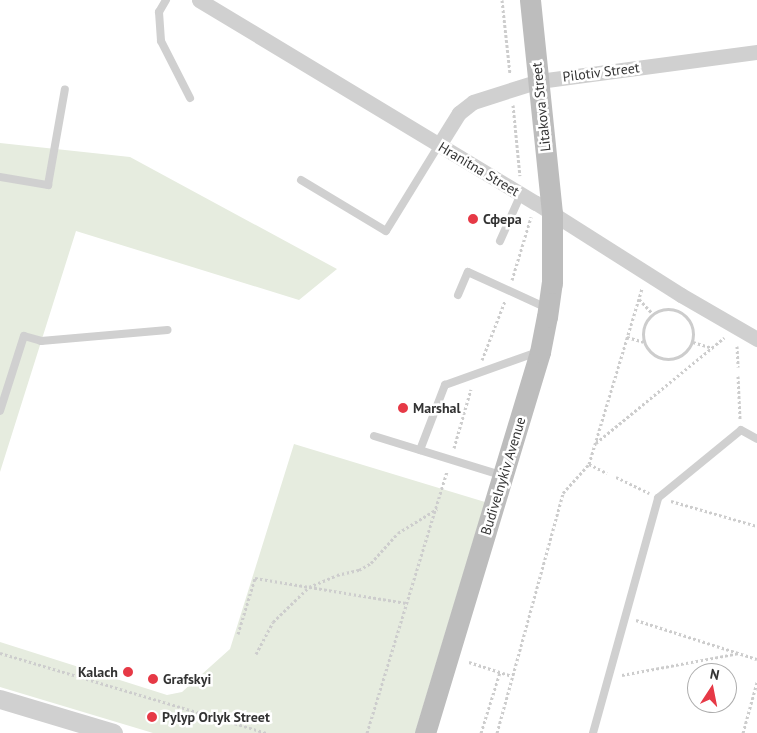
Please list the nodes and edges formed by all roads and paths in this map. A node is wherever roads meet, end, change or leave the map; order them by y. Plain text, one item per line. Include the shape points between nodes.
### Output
1 (166, 0) edge
2 (199, 0) edge
3 (530, 0) edge
4 (757, 52) edge
5 (539, 80) junction
6 (64, 89) dead end
7 (190, 98) dead end
8 (439, 145) junction
9 (0, 177) edge
10 (302, 180) dead end
11 (521, 194) junction
12 (552, 213) junction
13 (500, 240) dead end
14 (647, 273) junction
15 (458, 295) dead end
16 (639, 299) junction
17 (549, 308) junction
18 (653, 314) junction
19 (736, 328) junction
20 (168, 330) dead end
21 (627, 337) junction
22 (757, 339) edge
23 (644, 342) junction
24 (693, 342) junction
25 (712, 348) junction
26 (540, 352) junction
27 (738, 376) dead end
28 (0, 411) edge
29 (741, 430) junction
30 (374, 436) dead end
31 (757, 439) edge
32 (595, 444) junction
33 (420, 450) junction
34 (589, 464) junction
35 (607, 473) dead end
36 (503, 475) junction
37 (616, 477) dead end
38 (658, 498) junction
39 (437, 509) dead end
40 (757, 526) edge
41 (309, 587) junction
42 (406, 603) dead end
43 (626, 617) junction
44 (238, 634) dead end
45 (0, 653) edge
46 (739, 653) junction
47 (256, 654) dead end
48 (757, 659) edge
49 (469, 662) dead end
50 (500, 672) junction
51 (512, 676) junction
52 (609, 678) junction
53 (757, 682) edge
54 (0, 699) edge
55 (113, 733) edge
56 (267, 733) edge
57 (425, 733) edge
58 (483, 733) edge
59 (496, 733) edge
60 (594, 733) edge
61 (743, 733) edge

1 - 7 lane via 159,12 161,41
2 - 8 street, Hranitna Street
3 - 5 main road, Litakova Street
4 - 5 street, Pilotiv Street
5 - 8 street, Pilotiv Street via 473,102 459,113
5 - 12 main road, Litakova Street
6 - 9 lane via 48,185
8 - 10 lane via 386,231
8 - 11 street, Hranitna Street
11 - 12 street, Hranitna Street
11 - 13 lane
12 - 14 street, Hranitna Street
12 - 17 main road, Budivelnykiv Avenue via 554,248
14 - 16 path
14 - 19 street, Hranitna Street
15 - 17 lane via 468,272
16 - 18 path
16 - 21 path
17 - 26 main road, Budivelnykiv Avenue
18 - 23 path via 644,327
18 - 24 path via 668,309 683,314 692,326
19 - 22 street, Hranitna Street
19 - 25 path
20 - 28 lane via 41,341 24,336
21 - 23 path
21 - 32 path
23 - 24 path via 654,355 668,360 684,355
24 - 25 path
25 - 32 path
26 - 33 lane via 445,385
26 - 36 main road, Budivelnykiv Avenue
27 - 29 path
29 - 31 lane
29 - 38 lane
30 - 33 lane
32 - 34 path
33 - 36 lane
34 - 35 path
34 - 51 path via 563,493
36 - 57 main road, Budivelnykiv Avenue
37 - 38 path
38 - 40 path
38 - 43 lane
39 - 41 path via 398,533 371,563 360,570 337,575
41 - 42 path
41 - 44 path via 255,578
41 - 47 path via 273,622
43 - 46 path
43 - 52 lane
45 - 56 path
46 - 48 path
46 - 52 path
49 - 50 path
50 - 51 path
50 - 58 path
51 - 59 path
52 - 60 lane
53 - 61 path
54 - 55 street

